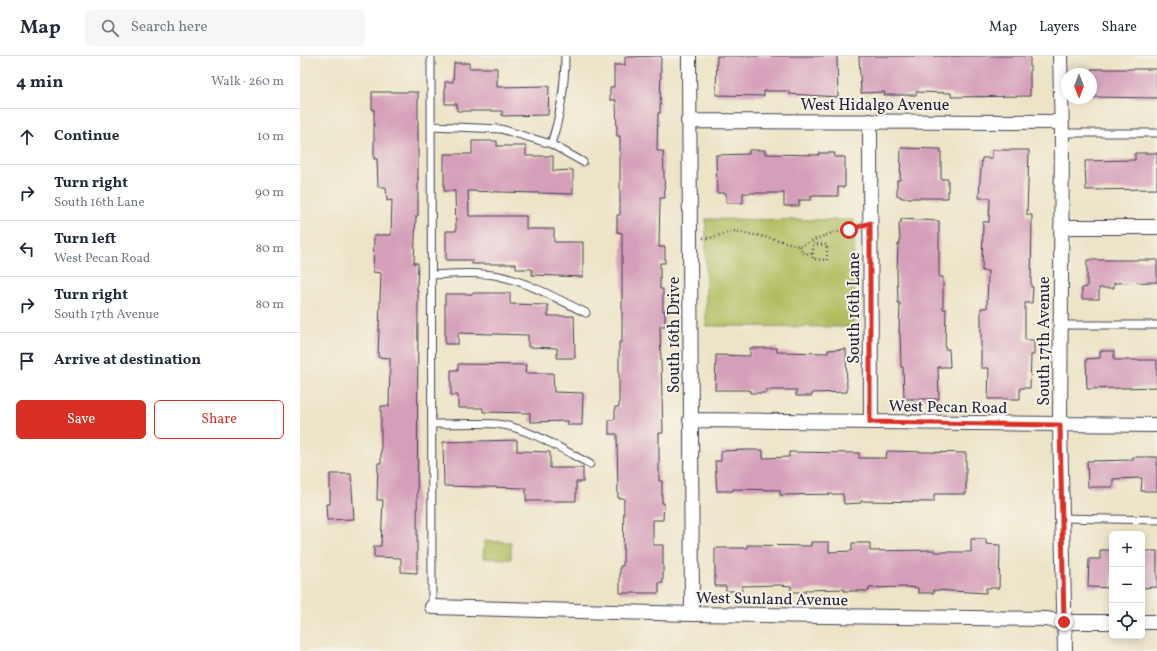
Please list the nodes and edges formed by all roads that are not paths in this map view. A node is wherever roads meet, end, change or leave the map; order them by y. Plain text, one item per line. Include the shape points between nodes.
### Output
1 (431, 56) edge
2 (566, 56) edge
3 (689, 56) edge
4 (1060, 56) edge
5 (688, 121) junction
6 (870, 121) junction
7 (431, 126) junction
8 (1061, 127) junction
9 (1157, 133) edge
10 (551, 144) junction
11 (583, 162) dead end
12 (1061, 227) junction
13 (1157, 227) edge
14 (432, 275) junction
15 (586, 313) dead end
16 (1060, 325) junction
17 (1157, 325) edge
18 (690, 420) junction
19 (870, 422) junction
20 (432, 424) junction
21 (1060, 425) junction
22 (1157, 425) edge
23 (590, 464) dead end
24 (1062, 518) junction
25 (1157, 520) edge
26 (432, 607) joint
27 (692, 614) junction
28 (1064, 622) junction
29 (1109, 622) edge
30 (1145, 622) edge
31 (1157, 622) edge
32 (1065, 651) edge

1 - 7 lane
2 - 10 lane via 560,116
3 - 5 street, South 16th Drive
4 - 8 street, South 17th Avenue
5 - 6 street, West Hidalgo Avenue
5 - 18 street, South 16th Drive
6 - 8 street, West Hidalgo Avenue
6 - 19 street, South 16th Lane
7 - 10 lane via 501,129
7 - 14 lane
8 - 9 lane
8 - 12 street, South 17th Avenue
10 - 11 lane
12 - 13 street
12 - 16 street, South 17th Avenue
14 - 15 lane via 498,276 530,285
14 - 20 lane
16 - 17 lane
16 - 21 street, South 17th Avenue
18 - 19 street, West Pecan Road
18 - 27 street, South 16th Drive
19 - 21 street, West Pecan Road
20 - 23 lane via 498,424 523,431
20 - 26 lane
21 - 22 street, West Pecan Road
21 - 24 street, South 17th Avenue
24 - 25 lane
24 - 28 street, South 17th Avenue
26 - 27 street, West Sunland Avenue
27 - 28 street, West Sunland Avenue via 1046,619
28 - 29 street, West Sunland Avenue
28 - 32 street, South 17th Avenue
30 - 31 street

